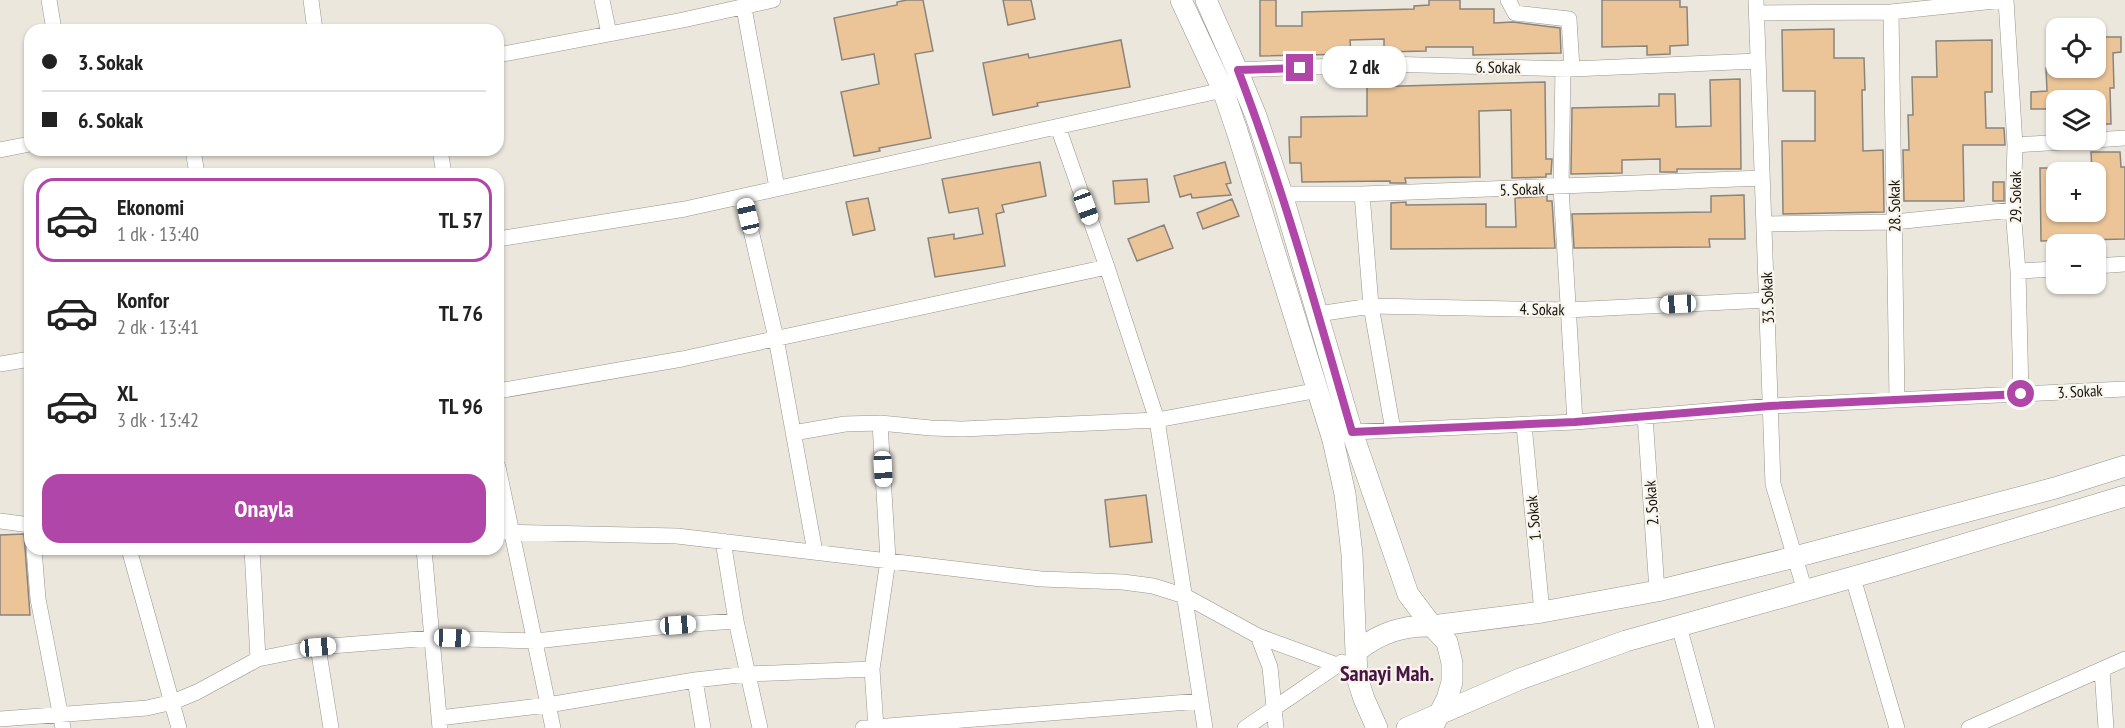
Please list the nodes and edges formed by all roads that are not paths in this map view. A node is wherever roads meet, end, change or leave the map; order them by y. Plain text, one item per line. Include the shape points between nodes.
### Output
1 (49, 0) edge
2 (311, 0) edge
3 (602, 0) edge
4 (773, 0) edge
5 (1180, 0) edge
6 (1206, 0) edge
7 (1508, 0) edge
8 (2005, 0) edge
9 (1756, 6) edge
10 (744, 8) junction
11 (1891, 12) junction
12 (53, 24) edge
13 (314, 24) edge
14 (609, 34) junction
15 (504, 54) edge
16 (1758, 61) junction
17 (1568, 68) junction
18 (1238, 70) junction
19 (1223, 90) junction
20 (1058, 127) junction
21 (2125, 138) edge
22 (24, 145) edge
23 (2015, 145) junction
24 (0, 150) edge
25 (1762, 178) junction
26 (1561, 187) junction
27 (777, 188) junction
28 (1282, 194) junction
29 (1362, 194) junction
30 (743, 196) junction
31 (2013, 210) junction
32 (1894, 222) junction
33 (1764, 224) junction
34 (504, 238) edge
35 (2125, 264) edge
36 (2106, 265) edge
37 (1107, 267) junction
38 (2046, 269) edge
39 (2018, 271) junction
40 (1767, 300) junction
41 (1371, 306) junction
42 (1568, 310) junction
43 (1318, 314) junction
44 (776, 338) junction
45 (24, 360) edge
46 (0, 364) edge
47 (2125, 389) edge
48 (504, 390) edge
49 (1318, 390) junction
50 (2021, 394) junction
51 (1896, 400) junction
52 (1770, 406) junction
53 (1645, 416) junction
54 (1158, 420) junction
55 (1575, 422) junction
56 (880, 423) junction
57 (1524, 424) junction
58 (1393, 430) junction
59 (1352, 432) junction
60 (793, 433) junction
61 (2125, 466) edge
62 (2125, 496) edge
63 (0, 522) edge
64 (24, 524) edge
65 (505, 532) edge
66 (723, 541) junction
67 (815, 552) junction
68 (34, 555) edge
69 (131, 555) edge
70 (252, 555) edge
71 (424, 555) edge
72 (1795, 557) junction
73 (888, 560) junction
74 (1853, 578) junction
75 (1657, 591) junction
76 (1805, 591) junction
77 (1185, 596) junction
78 (1542, 612) junction
79 (736, 621) junction
80 (1432, 626) junction
81 (1678, 626) junction
82 (1258, 636) junction
83 (431, 638) junction
84 (536, 641) junction
85 (318, 647) junction
86 (1357, 651) junction
87 (258, 659) junction
88 (2125, 659) edge
89 (1337, 665) junction
90 (872, 669) junction
91 (2102, 670) junction
92 (748, 674) junction
93 (694, 680) junction
94 (1201, 701) junction
95 (173, 702) junction
96 (548, 705) junction
97 (1274, 708) junction
98 (0, 719) edge
99 (1435, 721) edge
100 (62, 722) edge
101 (439, 723) edge
102 (872, 727) edge
103 (179, 728) edge
104 (331, 728) edge
105 (553, 728) edge
106 (703, 728) edge
107 (760, 728) edge
108 (1205, 728) edge
109 (1245, 728) edge
110 (1276, 728) edge
111 (1377, 728) edge
112 (1407, 728) edge
113 (1707, 728) edge
114 (1897, 728) edge
115 (1969, 728) edge
116 (2106, 728) edge

1 - 12 street
2 - 13 street
3 - 14 street
4 - 10 street
5 - 19 street
6 - 18 street
7 - 17 street via 1515,13 1569,20
8 - 11 street
8 - 23 street, 29. Sokak
9 - 11 street
9 - 16 street, 33. Sokak
10 - 14 street
10 - 27 street
11 - 32 street, 28. Sokak
14 - 15 street
16 - 17 street, 6. Sokak
16 - 25 street, 33. Sokak
17 - 18 street, 6. Sokak via 1383,64
17 - 26 street
18 - 28 street
19 - 20 street
19 - 49 street
20 - 27 street
20 - 37 street
21 - 23 street
22 - 24 street
23 - 31 street, 29. Sokak
25 - 26 street, 5. Sokak
25 - 33 street, 33. Sokak
26 - 29 street, 5. Sokak
26 - 42 street
27 - 30 street
28 - 29 street, 5. Sokak
28 - 43 street
29 - 41 street
30 - 34 street
30 - 44 street
31 - 32 street
31 - 39 street, 29. Sokak
32 - 33 street
32 - 51 street, 28. Sokak
33 - 40 street, 33. Sokak
35 - 36 street
37 - 44 street
37 - 54 street
38 - 39 street
39 - 50 street, 29. Sokak
40 - 42 street, 4. Sokak
40 - 52 street, 33. Sokak
41 - 42 street, 4. Sokak
41 - 43 street, 4. Sokak
41 - 58 street
42 - 55 street
43 - 59 street
44 - 48 street
44 - 60 street
45 - 46 street
47 - 50 street, 3. Sokak
49 - 54 street
49 - 86 street via 1345,494
50 - 51 street, 3. Sokak
51 - 52 street, 3. Sokak
52 - 53 street, 3. Sokak
52 - 72 street, 33. Sokak via 1773,484
53 - 55 street, 3. Sokak
53 - 75 street, 2. Sokak
54 - 56 street via 962,429
54 - 77 street
55 - 57 street, 3. Sokak
56 - 60 street via 845,424
56 - 73 street
57 - 58 street, 3. Sokak
57 - 78 street, 1. Sokak
58 - 59 street, 3. Sokak
59 - 80 street via 1408,594
60 - 67 street
61 - 72 street
62 - 74 street
63 - 64 street
65 - 66 street via 677,536
65 - 84 street
66 - 67 street
66 - 79 street
67 - 73 street
68 - 100 street via 38,599
69 - 95 street
70 - 87 street
71 - 83 street
72 - 75 street
72 - 76 street, 33. Sokak
73 - 77 street via 1041,579 1123,582
73 - 90 street
74 - 76 street
74 - 114 street
75 - 78 street
76 - 81 street
77 - 82 street
77 - 94 street
78 - 80 street
79 - 84 street
79 - 92 street
80 - 86 street via 1414,625 1390,631
80 - 99 street via 1448,642 1452,663 1452,682
81 - 99 street via 1573,658
81 - 113 street
82 - 89 street
82 - 97 street via 1270,667
83 - 84 street
83 - 85 street
83 - 101 street
84 - 96 street
85 - 87 street
85 - 104 street
86 - 89 street
86 - 111 street via 1357,677
87 - 95 street
88 - 91 street
89 - 97 street
90 - 92 street
90 - 102 street
91 - 115 street
91 - 116 street
92 - 93 street
92 - 107 street
93 - 96 street
93 - 106 street
94 - 102 street
94 - 108 street
95 - 100 street
95 - 103 street
96 - 101 street
96 - 105 street
97 - 109 street
97 - 110 street
98 - 100 street
99 - 112 street

